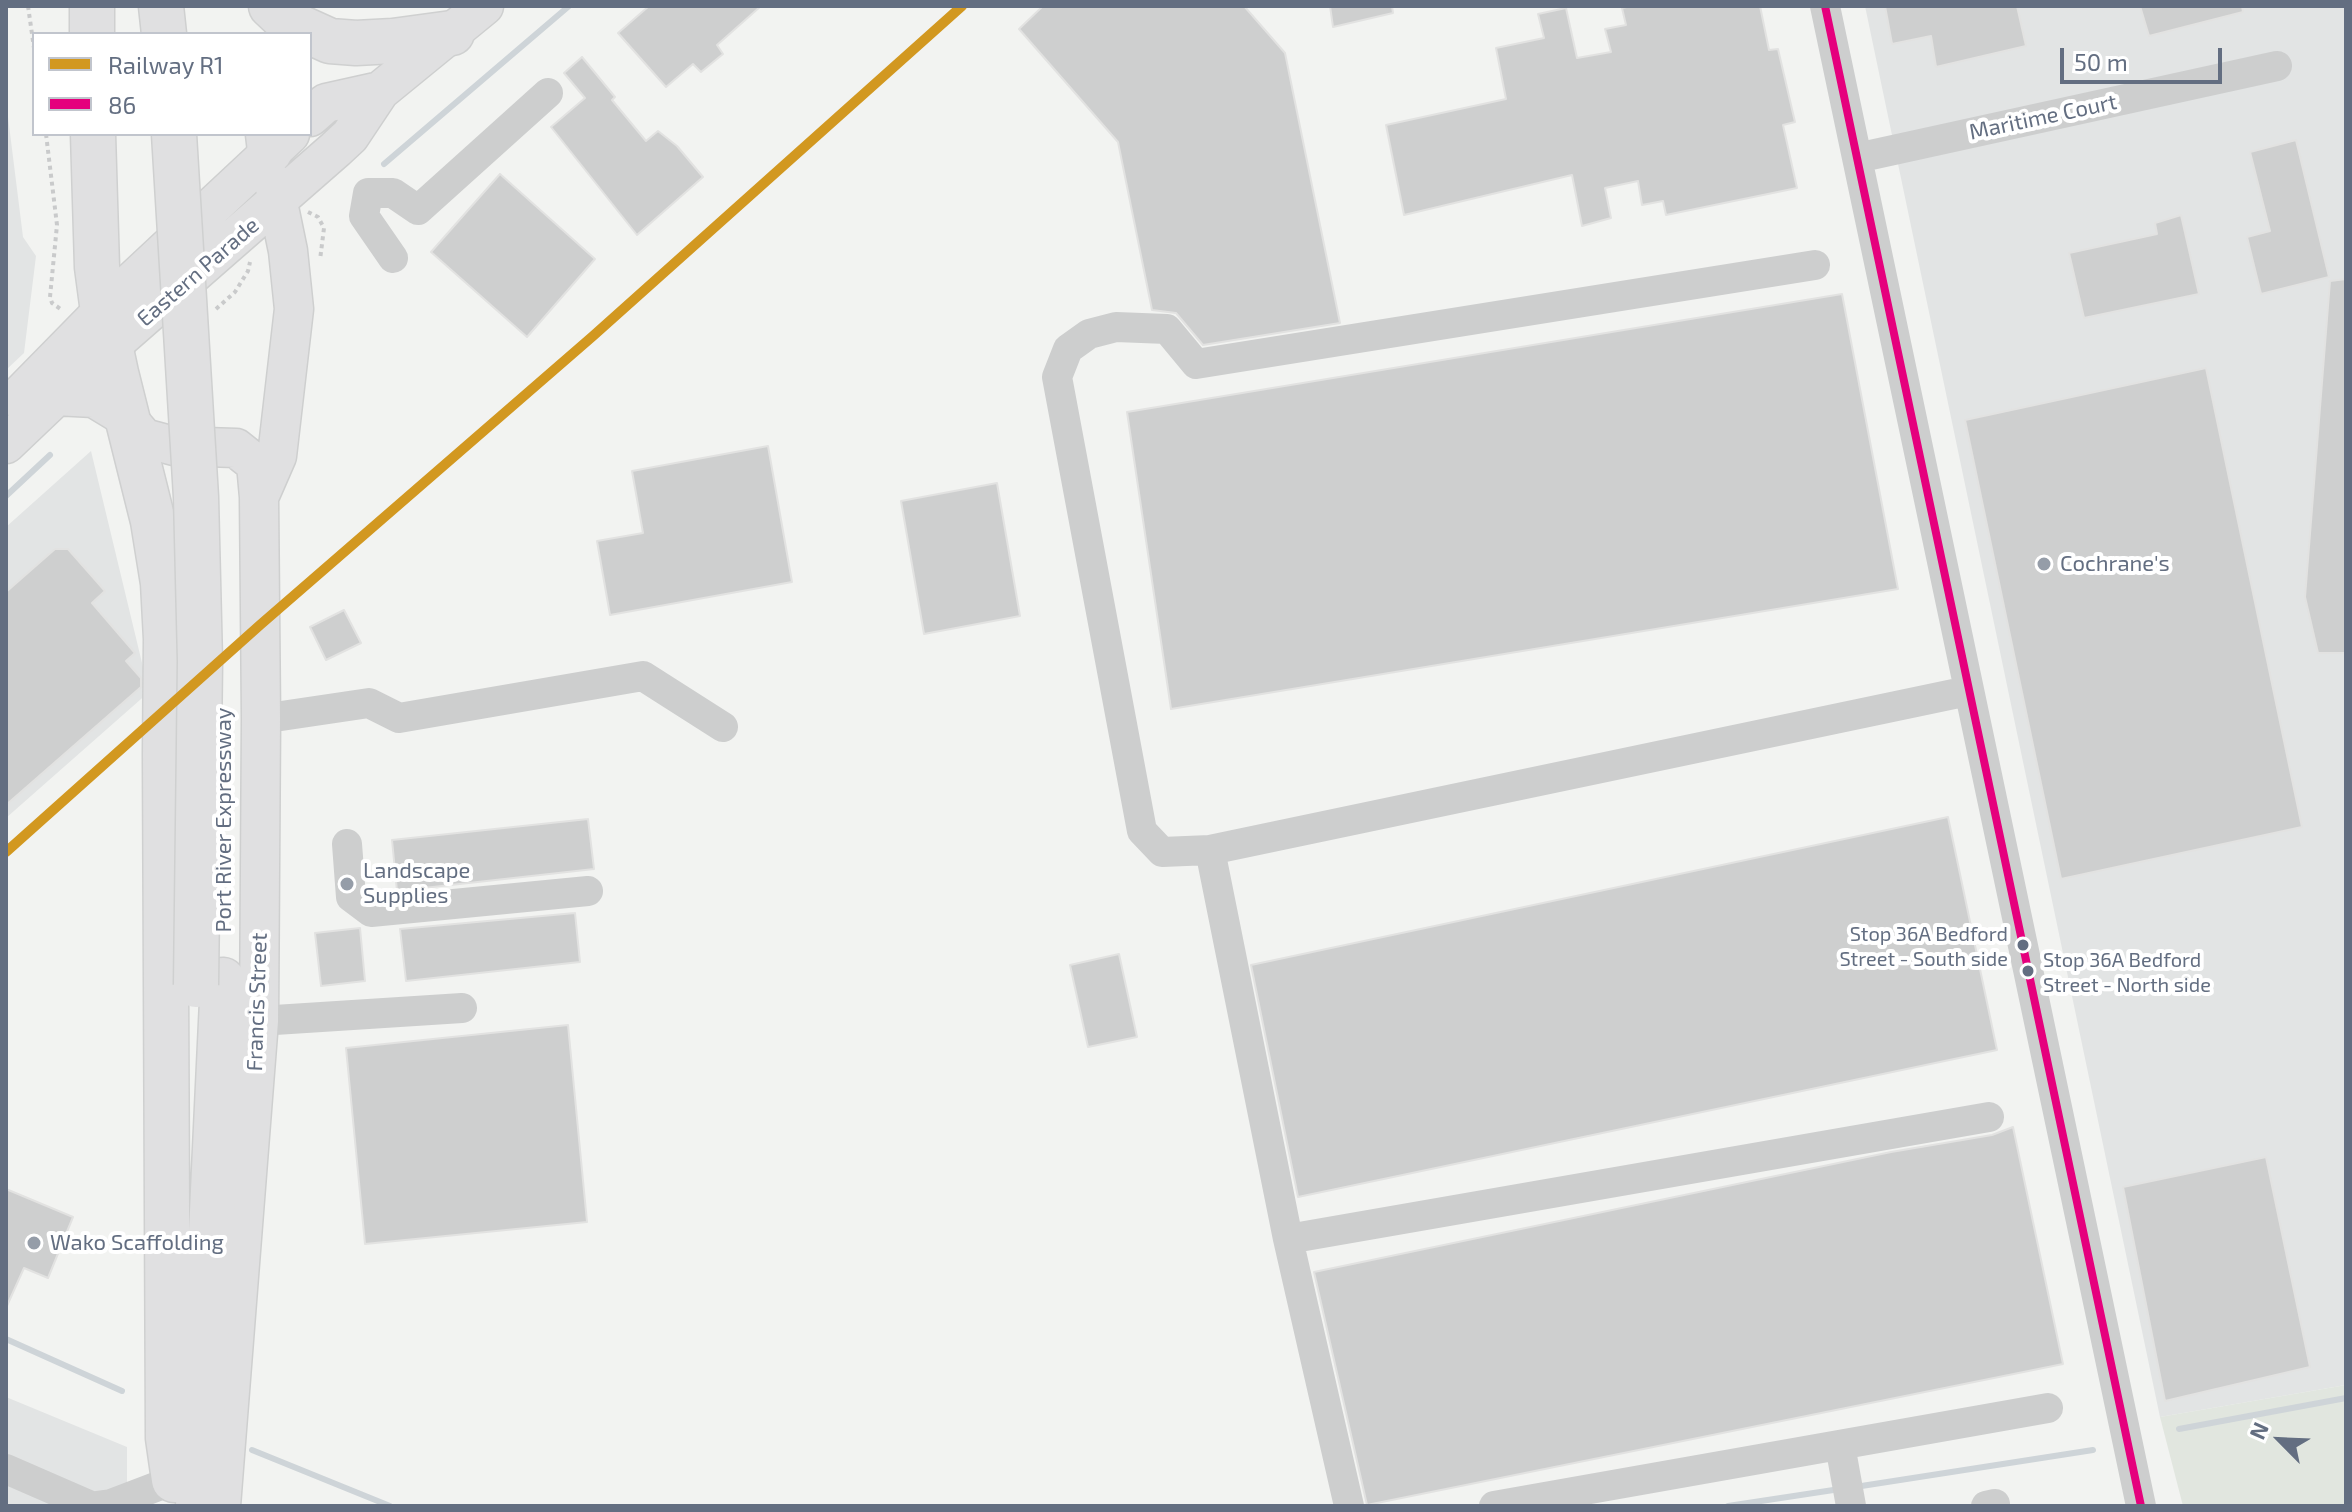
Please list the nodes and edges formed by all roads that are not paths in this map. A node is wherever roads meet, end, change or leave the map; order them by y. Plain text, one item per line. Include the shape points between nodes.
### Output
1 (92, 6) edge
2 (161, 6) edge
3 (185, 6) edge
4 (251, 6) edge
5 (271, 6) edge
6 (1825, 6) edge
7 (468, 20) edge
8 (92, 32) edge
9 (164, 32) edge
10 (188, 32) edge
11 (255, 32) edge
12 (310, 32) edge
13 (312, 33) edge
14 (2277, 66) dead end
15 (380, 91) junction
16 (548, 93) dead end
17 (312, 115) edge
18 (93, 136) edge
19 (174, 136) edge
20 (197, 136) edge
21 (276, 140) edge
22 (336, 149) junction
23 (1857, 158) junction
24 (277, 202) junction
25 (288, 251) junction
26 (393, 258) dead end
27 (1815, 265) dead end
28 (173, 294) junction
29 (108, 304) junction
30 (55, 396) junction
31 (6, 408) edge
32 (127, 418) junction
33 (6, 444) edge
34 (259, 497) junction
35 (1968, 691) junction
36 (261, 719) junction
37 (723, 727) dead end
38 (347, 844) dead end
39 (1210, 850) junction
40 (588, 891) dead end
41 (210, 982) junction
42 (462, 1008) dead end
43 (259, 1021) junction
44 (1989, 1117) dead end
45 (1288, 1239) junction
46 (2048, 1408) dead end
47 (1842, 1453) junction
48 (6, 1469) edge
49 (181, 1497) edge
50 (94, 1506) edge
51 (221, 1506) edge
52 (1349, 1506) edge
53 (1494, 1506) edge
54 (1851, 1506) edge
55 (2141, 1506) edge

1 - 8 highway
2 - 9 highway
3 - 10 highway
4 - 11 highway
5 - 12 highway
6 - 23 street
7 - 13 highway via 356,43
7 - 15 main road, Eastern Parade
14 - 23 street, Maritime Court
15 - 17 main road, Eastern Parade via 326,103
15 - 22 main road, Eastern Parade
16 - 26 street via 418,210 393,193 368,193 364,216
18 - 29 highway
19 - 41 highway, Port River Expressway, bridge via 197,527
20 - 41 highway, Port River Expressway via 219,480 224,681
21 - 24 main road
21 - 29 main road, Eastern Parade
22 - 24 main road, Eastern Parade
22 - 25 main road via 335,175 311,204
23 - 35 street
24 - 25 main road
24 - 28 main road, Eastern Parade
25 - 34 main road via 294,309 277,456
27 - 39 street via 1196,364 1167,329 1116,327 1089,334 1068,349 1057,377 1142,831 1162,852
28 - 29 main road, Eastern Parade
28 - 29 main road
29 - 30 main road, Eastern Parade
29 - 31 main road, Eastern Parade
29 - 32 highway
30 - 32 main road via 94,398
30 - 33 main road, Eastern Parade
32 - 34 main road via 144,438 174,446 236,448 256,464
32 - 49 highway via 153,521 166,639 168,1422
34 - 36 main road, Francis Street
35 - 39 street
35 - 55 street
36 - 37 street via 369,703 399,718 643,676
36 - 43 main road, Francis Street
38 - 40 street via 351,897 371,912
39 - 45 street
41 - 49 highway, Port River Expressway
42 - 43 street
43 - 51 main road, Francis Street
44 - 45 street
45 - 52 street
46 - 47 street
47 - 53 street
47 - 54 street
48 - 50 street
49 - 50 street

